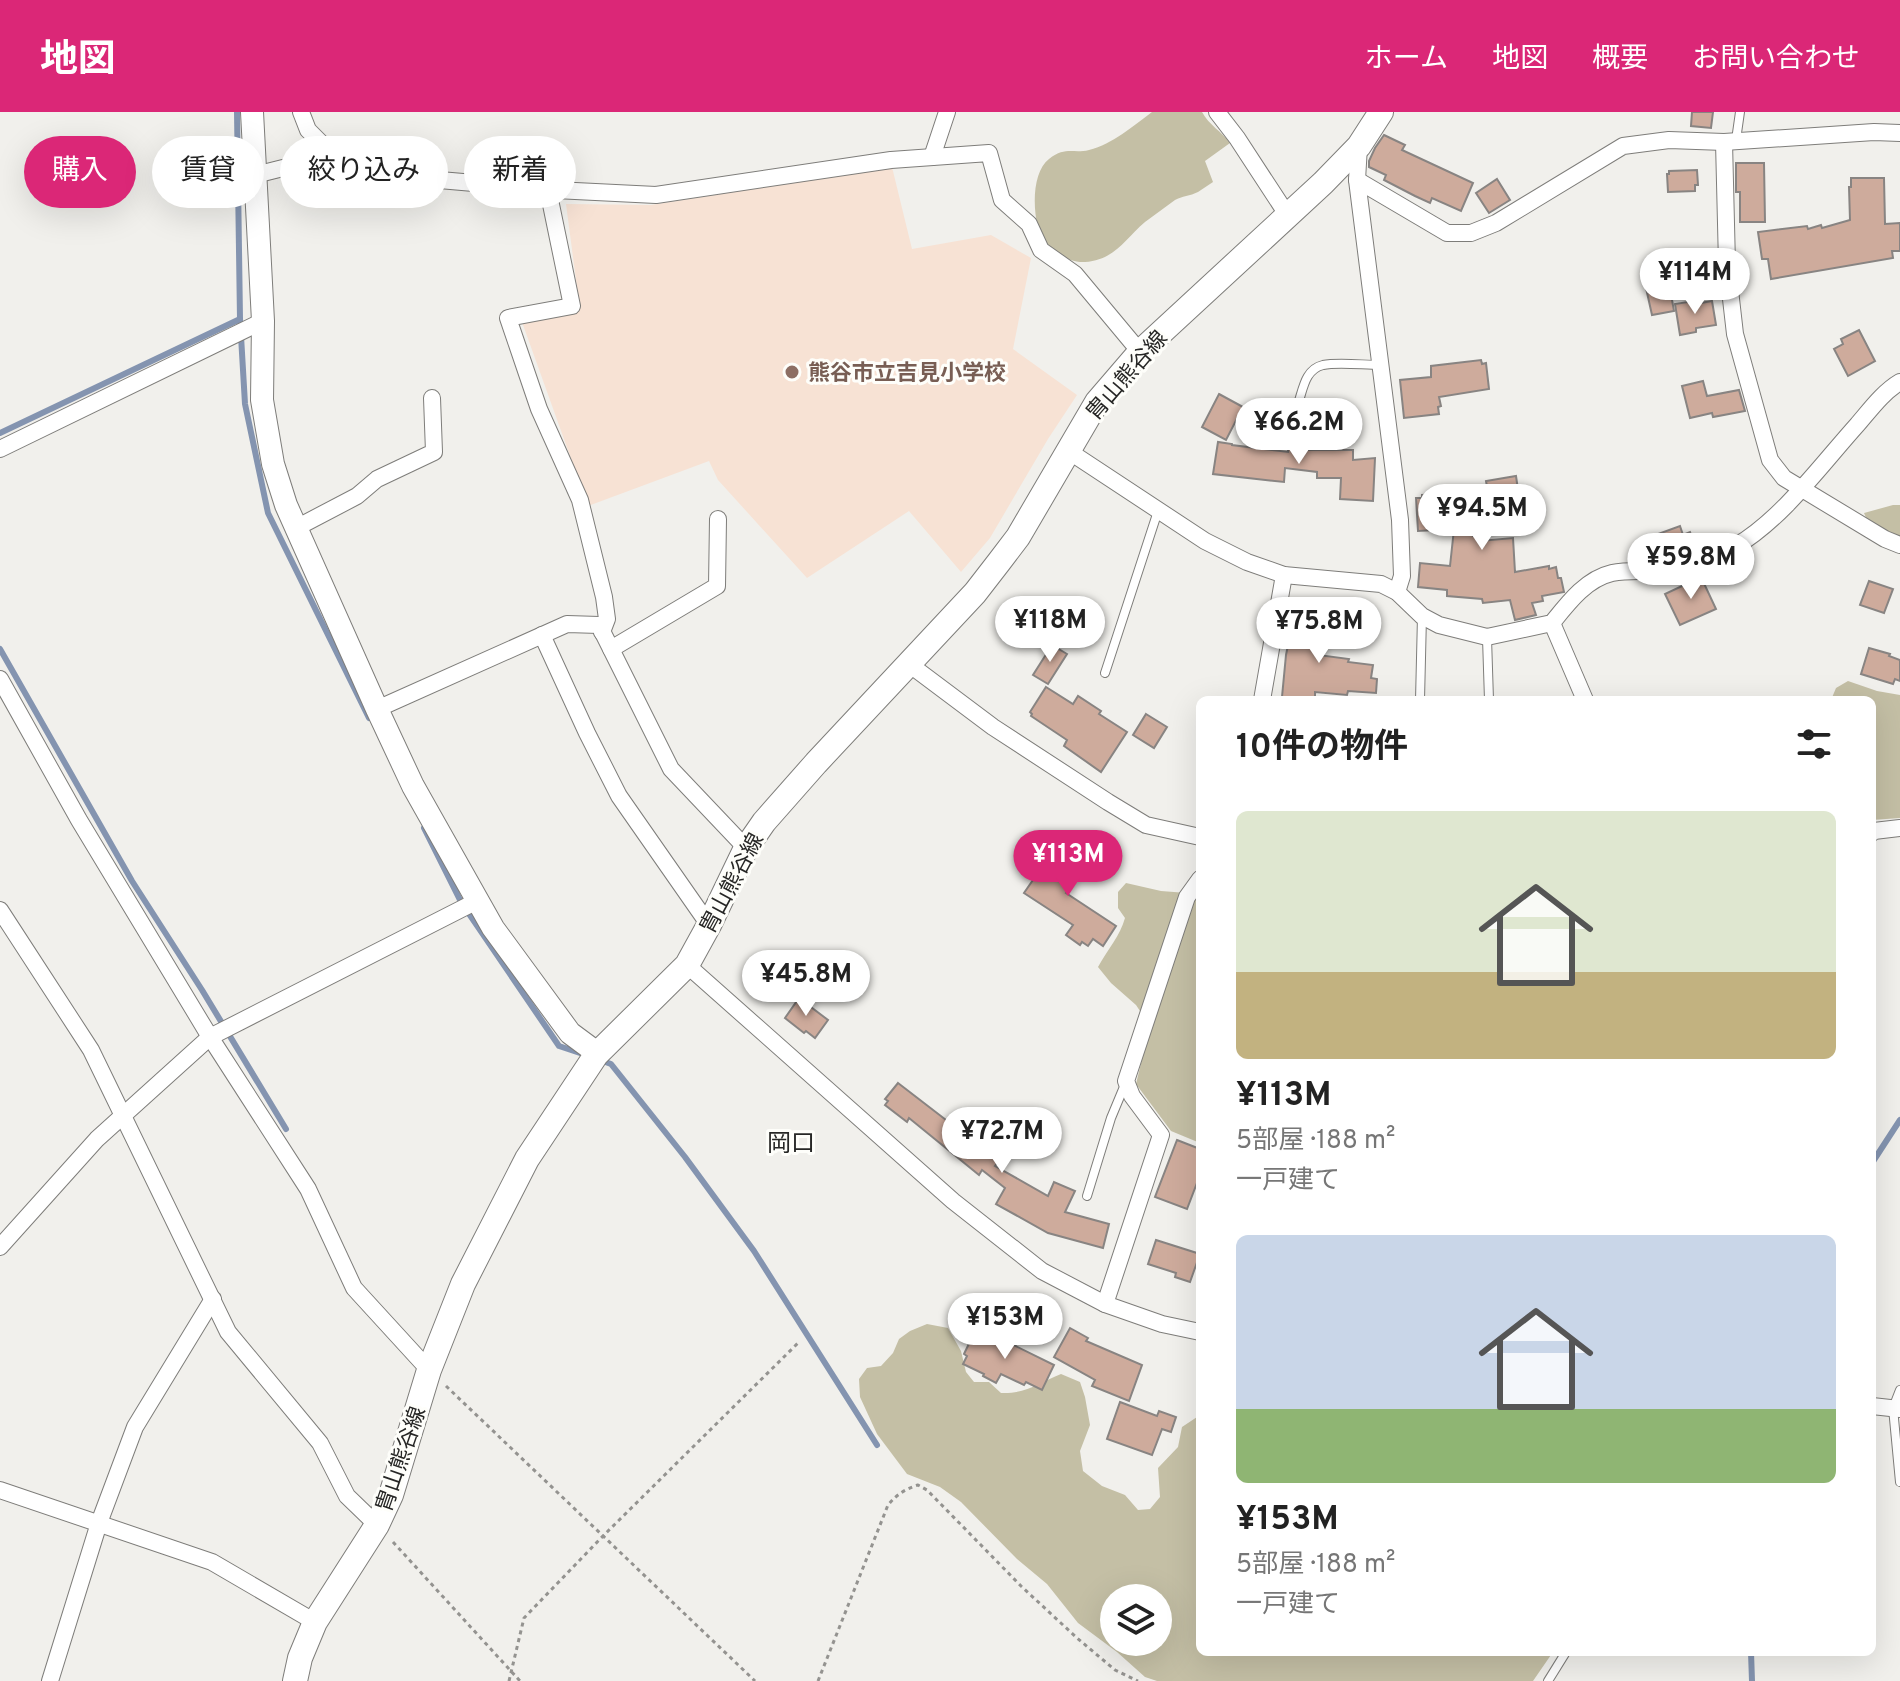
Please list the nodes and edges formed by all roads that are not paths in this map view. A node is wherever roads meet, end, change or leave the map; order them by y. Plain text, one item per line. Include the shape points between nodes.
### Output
1 (252, 112) edge
2 (301, 112) edge
3 (947, 112) edge
4 (1217, 112) edge
5 (1381, 112) edge
6 (1740, 112) edge
7 (1900, 133) edge
8 (253, 136) edge
9 (314, 136) edge
10 (1730, 141) junction
11 (1359, 146) junction
12 (932, 157) junction
13 (1357, 180) junction
14 (576, 191) edge
15 (257, 208) edge
16 (552, 208) edge
17 (1288, 216) junction
18 (263, 321) junction
19 (1140, 352) junction
20 (1380, 365) junction
21 (1900, 382) edge
22 (432, 398) dead end
23 (1274, 435) dead end
24 (0, 449) edge
25 (1067, 450) junction
26 (1801, 488) junction
27 (1158, 511) junction
28 (718, 519) dead end
29 (296, 528) junction
30 (1900, 545) edge
31 (1284, 575) junction
32 (1397, 592) junction
33 (1422, 616) junction
34 (1552, 623) junction
35 (602, 632) junction
36 (542, 635) junction
37 (1487, 637) junction
38 (611, 649) junction
39 (909, 664) junction
40 (1105, 673) dead end
41 (0, 679) edge
42 (1263, 696) edge
43 (1420, 696) edge
44 (1489, 696) edge
45 (1583, 696) edge
46 (377, 709) junction
47 (1900, 828) edge
48 (1876, 831) edge
49 (1196, 836) edge
50 (746, 848) junction
51 (1196, 885) edge
52 (477, 901) junction
53 (0, 910) edge
54 (709, 925) junction
55 (687, 965) junction
56 (210, 1037) junction
57 (592, 1060) junction
58 (1126, 1081) junction
59 (124, 1114) junction
60 (1087, 1196) dead end
61 (0, 1247) edge
62 (213, 1299) junction
63 (1105, 1304) junction
64 (1196, 1331) edge
65 (429, 1370) junction
66 (1900, 1390) edge
67 (1876, 1406) edge
68 (1896, 1408) edge
69 (1900, 1482) edge
70 (0, 1490) edge
71 (99, 1523) junction
72 (377, 1525) junction
73 (315, 1622) junction
74 (1564, 1656) edge
75 (50, 1681) edge
76 (295, 1681) edge
77 (1548, 1681) edge

1 - 8 street
2 - 9 street
3 - 12 street
4 - 17 street
5 - 11 main road, 胄山熊谷線
6 - 10 lane
7 - 10 street
10 - 13 street via 1623,146 1471,233 1447,233
10 - 26 street via 1727,264 1735,334 1770,460
11 - 13 street
11 - 17 main road, 胄山熊谷線
12 - 14 street via 656,195
12 - 19 street via 989,153 1002,200 1029,224 1041,250 1075,274
13 - 20 street
15 - 18 street
16 - 35 street via 572,306 508,318 539,409 580,500 604,597 607,619
17 - 19 main road, 胄山熊谷線
18 - 24 street
18 - 29 street via 262,400 273,464
19 - 25 main road, 胄山熊谷線 via 1097,402
20 - 23 lane via 1322,365 1313,370 1296,410
20 - 32 street via 1400,520 1402,576
21 - 26 street
22 - 29 street via 434,452
25 - 27 street
25 - 39 main road, 胄山熊谷線 via 1018,537
26 - 30 street
26 - 34 street via 1765,527 1705,564 1611,573 1589,584
27 - 31 street via 1205,541
27 - 40 lane
28 - 38 street via 717,586
29 - 46 street
31 - 32 street via 1381,584
31 - 42 street
32 - 33 street
33 - 37 street
33 - 43 lane
34 - 37 street
34 - 45 street
35 - 36 street via 599,625 567,624
35 - 38 street
36 - 46 street
36 - 54 street via 619,796
37 - 44 lane
38 - 50 street via 671,769
39 - 49 street via 993,727 1146,825
39 - 50 main road, 胄山熊谷線 via 795,786
41 - 56 street
46 - 52 street
47 - 48 street
50 - 54 main road, 胄山熊谷線
51 - 58 street via 1187,897
52 - 56 street
52 - 57 street
53 - 59 street via 91,1050
54 - 55 main road, 胄山熊谷線
55 - 57 main road, 胄山熊谷線
55 - 63 street via 953,1201 1042,1271
56 - 59 street
56 - 65 street via 308,1189 354,1288
57 - 65 main road, 胄山熊谷線 via 527,1159 463,1284
58 - 60 lane
58 - 63 street via 1161,1135
59 - 61 street
59 - 62 street
62 - 71 street via 135,1427
62 - 72 street via 228,1332 320,1443 347,1496
63 - 64 street
65 - 72 main road, 胄山熊谷線
66 - 68 lane
67 - 68 street
68 - 69 lane
70 - 71 street
71 - 73 street via 212,1562
71 - 75 street
72 - 73 main road, 胄山熊谷線
73 - 76 main road, 胄山熊谷線
74 - 77 lane

